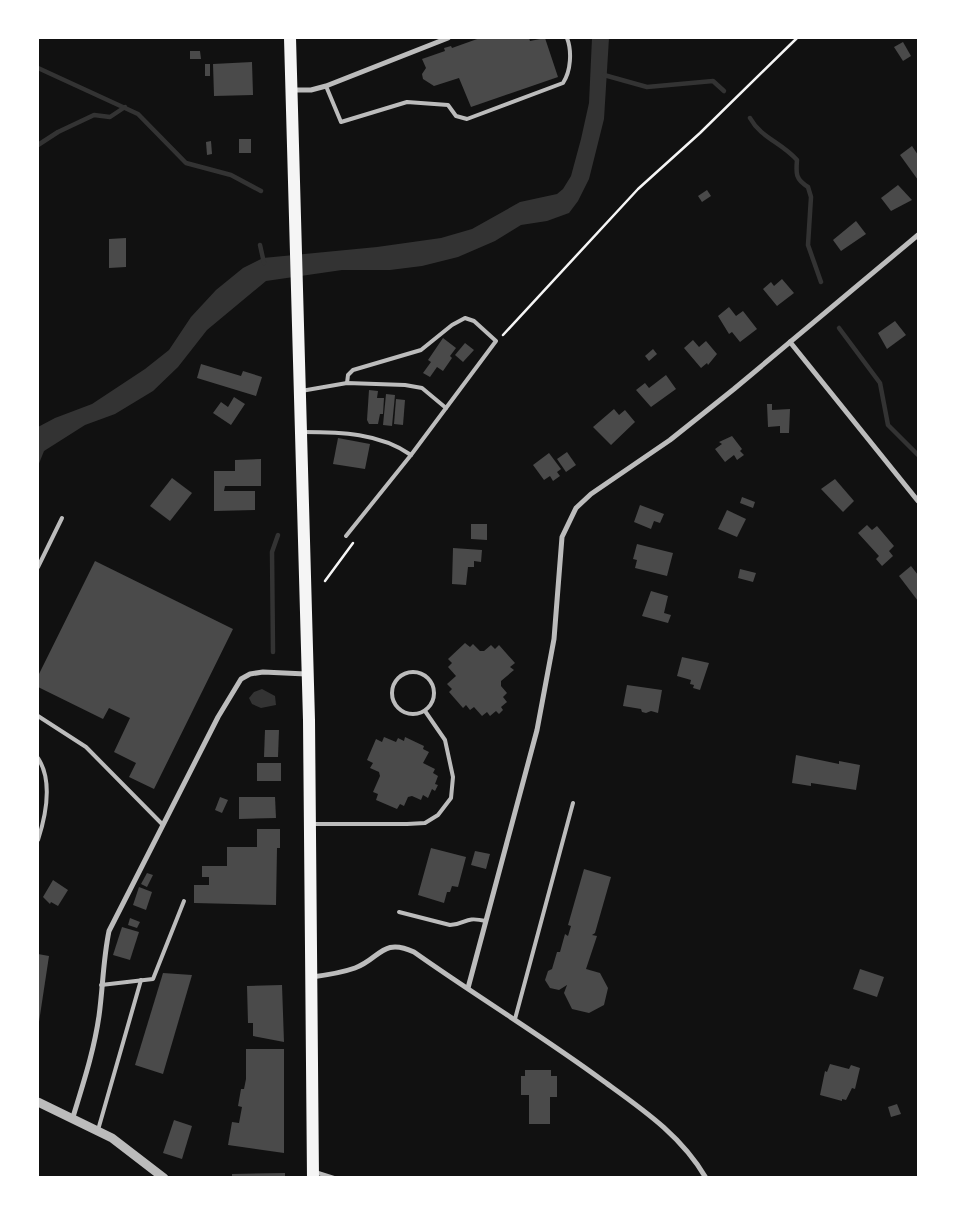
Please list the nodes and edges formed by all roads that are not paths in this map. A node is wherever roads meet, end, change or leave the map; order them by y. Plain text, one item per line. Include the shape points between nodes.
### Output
1 (290, 38) edge
2 (448, 38) edge
3 (567, 38) edge
4 (326, 86) junction
5 (291, 90) junction
6 (918, 235) edge
7 (790, 342) junction
8 (346, 383) junction
9 (299, 391) junction
10 (446, 408) junction
11 (300, 432) junction
12 (411, 455) junction
13 (918, 501) edge
14 (62, 518) dead end
15 (346, 536) dead end
16 (38, 567) edge
17 (308, 674) junction
18 (425, 711) junction
19 (38, 716) edge
20 (38, 758) edge
21 (573, 803) dead end
22 (310, 824) junction
23 (163, 825) junction
24 (38, 840) edge
25 (184, 901) dead end
26 (399, 912) dead end
27 (486, 921) junction
28 (312, 977) junction
29 (141, 980) junction
30 (101, 985) junction
31 (468, 988) junction
32 (515, 1019) junction
33 (38, 1102) edge
34 (73, 1117) junction
35 (98, 1130) junction
36 (313, 1174) edge
37 (164, 1178) edge
38 (334, 1178) edge
39 (706, 1178) edge

1 - 5 main road
2 - 4 street
3 - 4 lane via 570,55 563,83 467,118 456,116 448,105 407,102 341,122
4 - 5 street
5 - 9 main road
6 - 7 street
7 - 13 street
7 - 27 street via 670,440 590,494 567,523 560,552 554,639 543,699 528,768
8 - 9 lane
8 - 10 lane via 418,387
8 - 10 lane via 353,370 421,350 465,318 474,321 496,341
9 - 11 main road
10 - 12 lane
11 - 12 lane via 340,432 377,439 396,444
11 - 17 main road
12 - 15 lane
14 - 16 lane
17 - 22 main road
17 - 23 street via 263,672 241,679
18 - 18 lane via 433,700 433,686 418,672 404,674 394,683 394,703 399,709 412,714
18 - 22 lane via 445,740 453,777 451,798 438,815 425,823
19 - 23 lane via 86,748
20 - 24 lane via 47,777
21 - 32 lane
22 - 28 main road
23 - 30 street via 109,931
25 - 29 lane via 153,978
26 - 27 lane via 450,926 471,918
27 - 31 street
28 - 31 street via 356,968 379,951 395,946 414,952
28 - 36 main road
29 - 30 lane
29 - 35 lane
30 - 34 street via 91,1058
31 - 32 street
32 - 39 street via 660,1122 689,1152
33 - 34 street
34 - 35 street
35 - 37 street
36 - 38 lane

